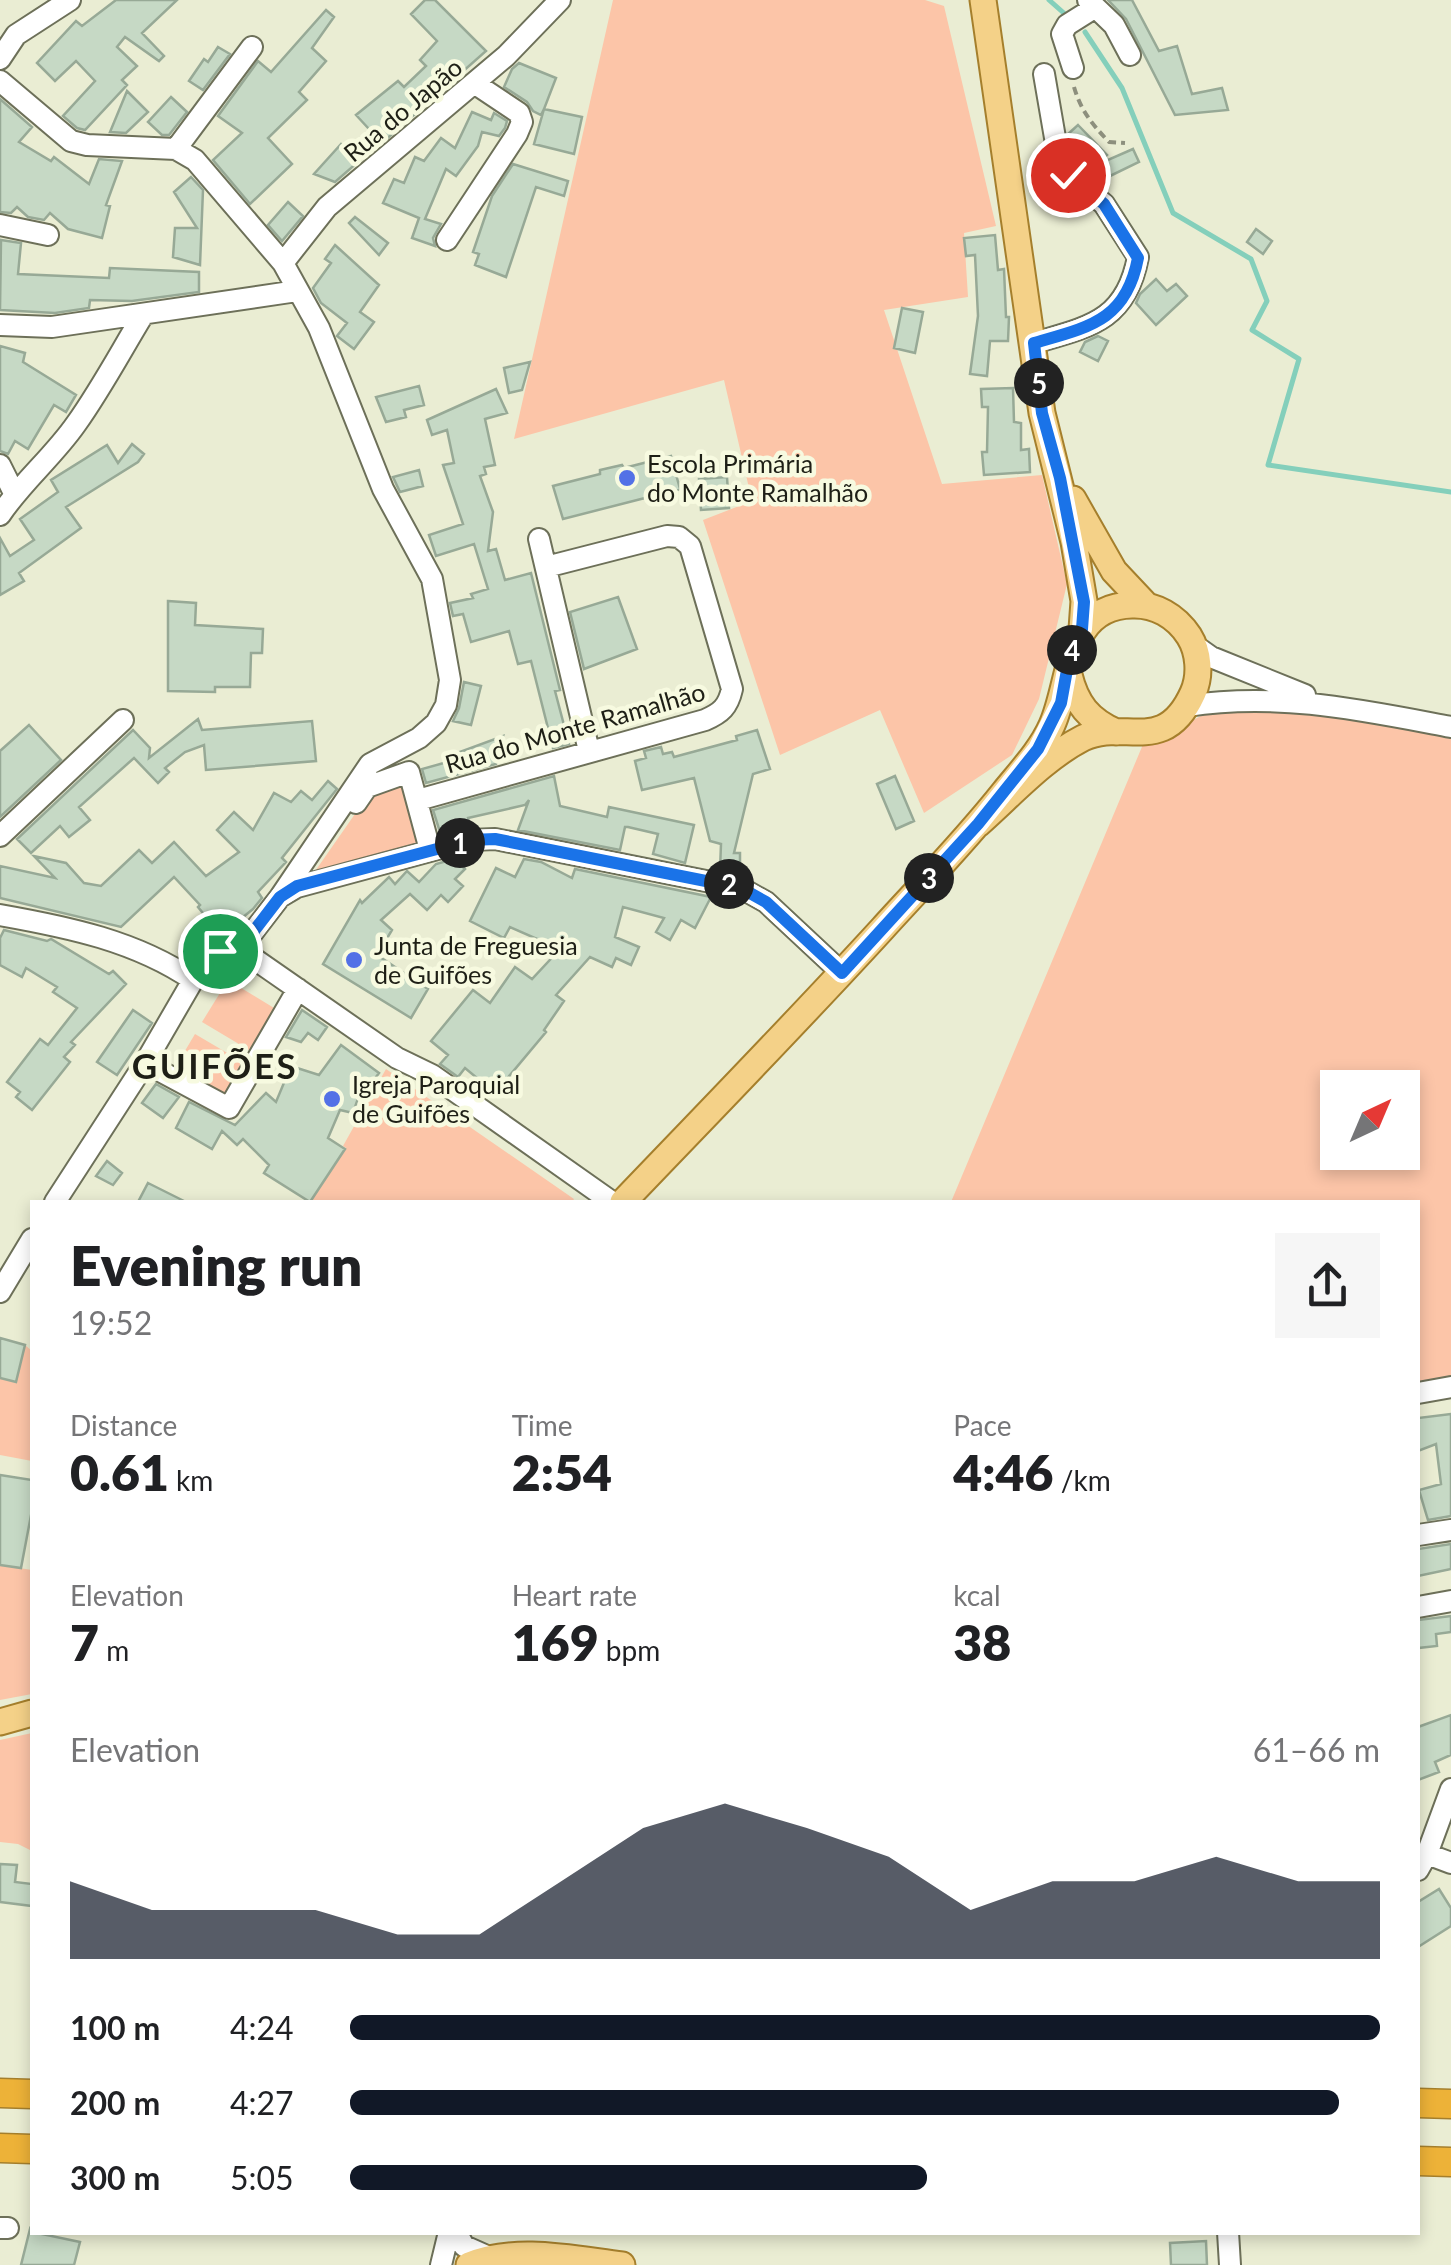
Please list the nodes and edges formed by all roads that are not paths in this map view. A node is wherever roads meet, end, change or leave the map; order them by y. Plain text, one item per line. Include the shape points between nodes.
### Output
1 (70, 0) edge
2 (560, 0) edge
3 (983, 0) edge
4 (1091, 4) edge
5 (8, 36) edge
6 (252, 47) dead end
7 (1130, 56) dead end
8 (0, 59) edge
9 (1073, 68) road end
10 (1044, 74) dead end
11 (0, 81) edge
12 (474, 84) junction
13 (176, 149) junction
14 (0, 225) edge
15 (48, 234) dead end
16 (447, 240) dead end
17 (283, 264) junction
18 (296, 291) junction
19 (143, 315) junction
20 (0, 324) edge
21 (1034, 343) junction
22 (0, 465) edge
23 (1060, 478) junction
24 (14, 494) junction
25 (0, 515) edge
26 (539, 538) dead end
27 (546, 567) junction
28 (1146, 605) junction
29 (1082, 629) junction
30 (1194, 645) junction
31 (1069, 676) junction
32 (1325, 703) junction
33 (1187, 706) junction
34 (123, 720) dead end
35 (1451, 727) edge
36 (1116, 732) junction
37 (590, 751) junction
38 (418, 800) junction
39 (978, 824) junction
40 (0, 836) edge
41 (430, 850) junction
42 (289, 892) junction
43 (0, 915) edge
44 (240, 949) junction
45 (842, 973) junction
46 (193, 980) junction
47 (298, 988) junction
48 (145, 1063) junction
49 (56, 1200) edge
50 (609, 1200) edge
51 (626, 1200) edge
52 (30, 1242) edge
53 (0, 1292) edge
54 (1451, 1387) edge
55 (1420, 1393) edge
56 (1451, 1530) edge
57 (1420, 1535) edge
58 (1451, 1602) edge
59 (1420, 1607) edge
60 (30, 1714) edge
61 (0, 1722) edge
62 (1451, 1790) edge
63 (1422, 1862) edge
64 (1451, 1863) edge
65 (0, 2093) edge
66 (30, 2094) edge
67 (1420, 2103) edge
68 (1451, 2104) edge
69 (0, 2148) edge
70 (30, 2149) edge
71 (1420, 2162) edge
72 (1451, 2162) edge
73 (451, 2235) edge
74 (455, 2235) edge
75 (1228, 2235) edge
76 (529, 2260) edge
77 (480, 2262) edge
78 (442, 2265) edge
79 (622, 2265) edge
80 (1230, 2265) edge

1 - 5 street
2 - 12 street, Rua do Japão
3 - 21 main road
4 - 7 street via 1114,24
4 - 9 street via 1062,34
5 - 8 street
6 - 13 street
10 - 21 street via 1060,161 1104,204 1138,258 1116,311
11 - 13 street via 71,140
12 - 16 street via 519,113 522,122
12 - 17 street, Rua do Japão via 326,208
13 - 17 street via 195,160
14 - 15 street
17 - 18 street
18 - 19 street
18 - 42 street via 330,350 382,488 432,579 450,680 436,723 370,764
19 - 20 street via 52,327
19 - 24 street via 77,424
21 - 23 main road via 1042,413
22 - 24 street
23 - 28 main road via 1114,572
23 - 29 main road via 1084,602
24 - 25 street
26 - 27 street
27 - 37 street
27 - 37 street, Rua do Monte Ramalhão via 680,537 690,546 732,689 720,714
28 - 29 main road via 1111,608
28 - 30 main road via 1175,619
29 - 31 main road
30 - 32 street
30 - 33 main road via 1196,687
31 - 36 main road via 1084,711
31 - 39 main road via 1050,730
32 - 33 street
32 - 35 street
33 - 36 main road via 1156,730
34 - 40 street
36 - 39 main road via 1071,745
37 - 38 street, Rua do Monte Ramalhão
38 - 41 street
38 - 42 street via 409,772 367,787
39 - 45 main road
41 - 42 street
41 - 45 street via 495,839 724,882 766,902
42 - 44 street
43 - 46 street via 144,951
44 - 46 street via 211,956
44 - 47 street
45 - 51 main road
46 - 48 street
47 - 48 street via 229,1108
47 - 50 street
48 - 49 street
52 - 53 street
54 - 55 street
56 - 57 street
58 - 59 street
60 - 61 main road
62 - 63 street
63 - 64 street
65 - 66 highway
67 - 68 highway
69 - 70 highway
71 - 72 highway
73 - 78 street
74 - 77 street
75 - 80 street
76 - 77 main road
76 - 79 main road

